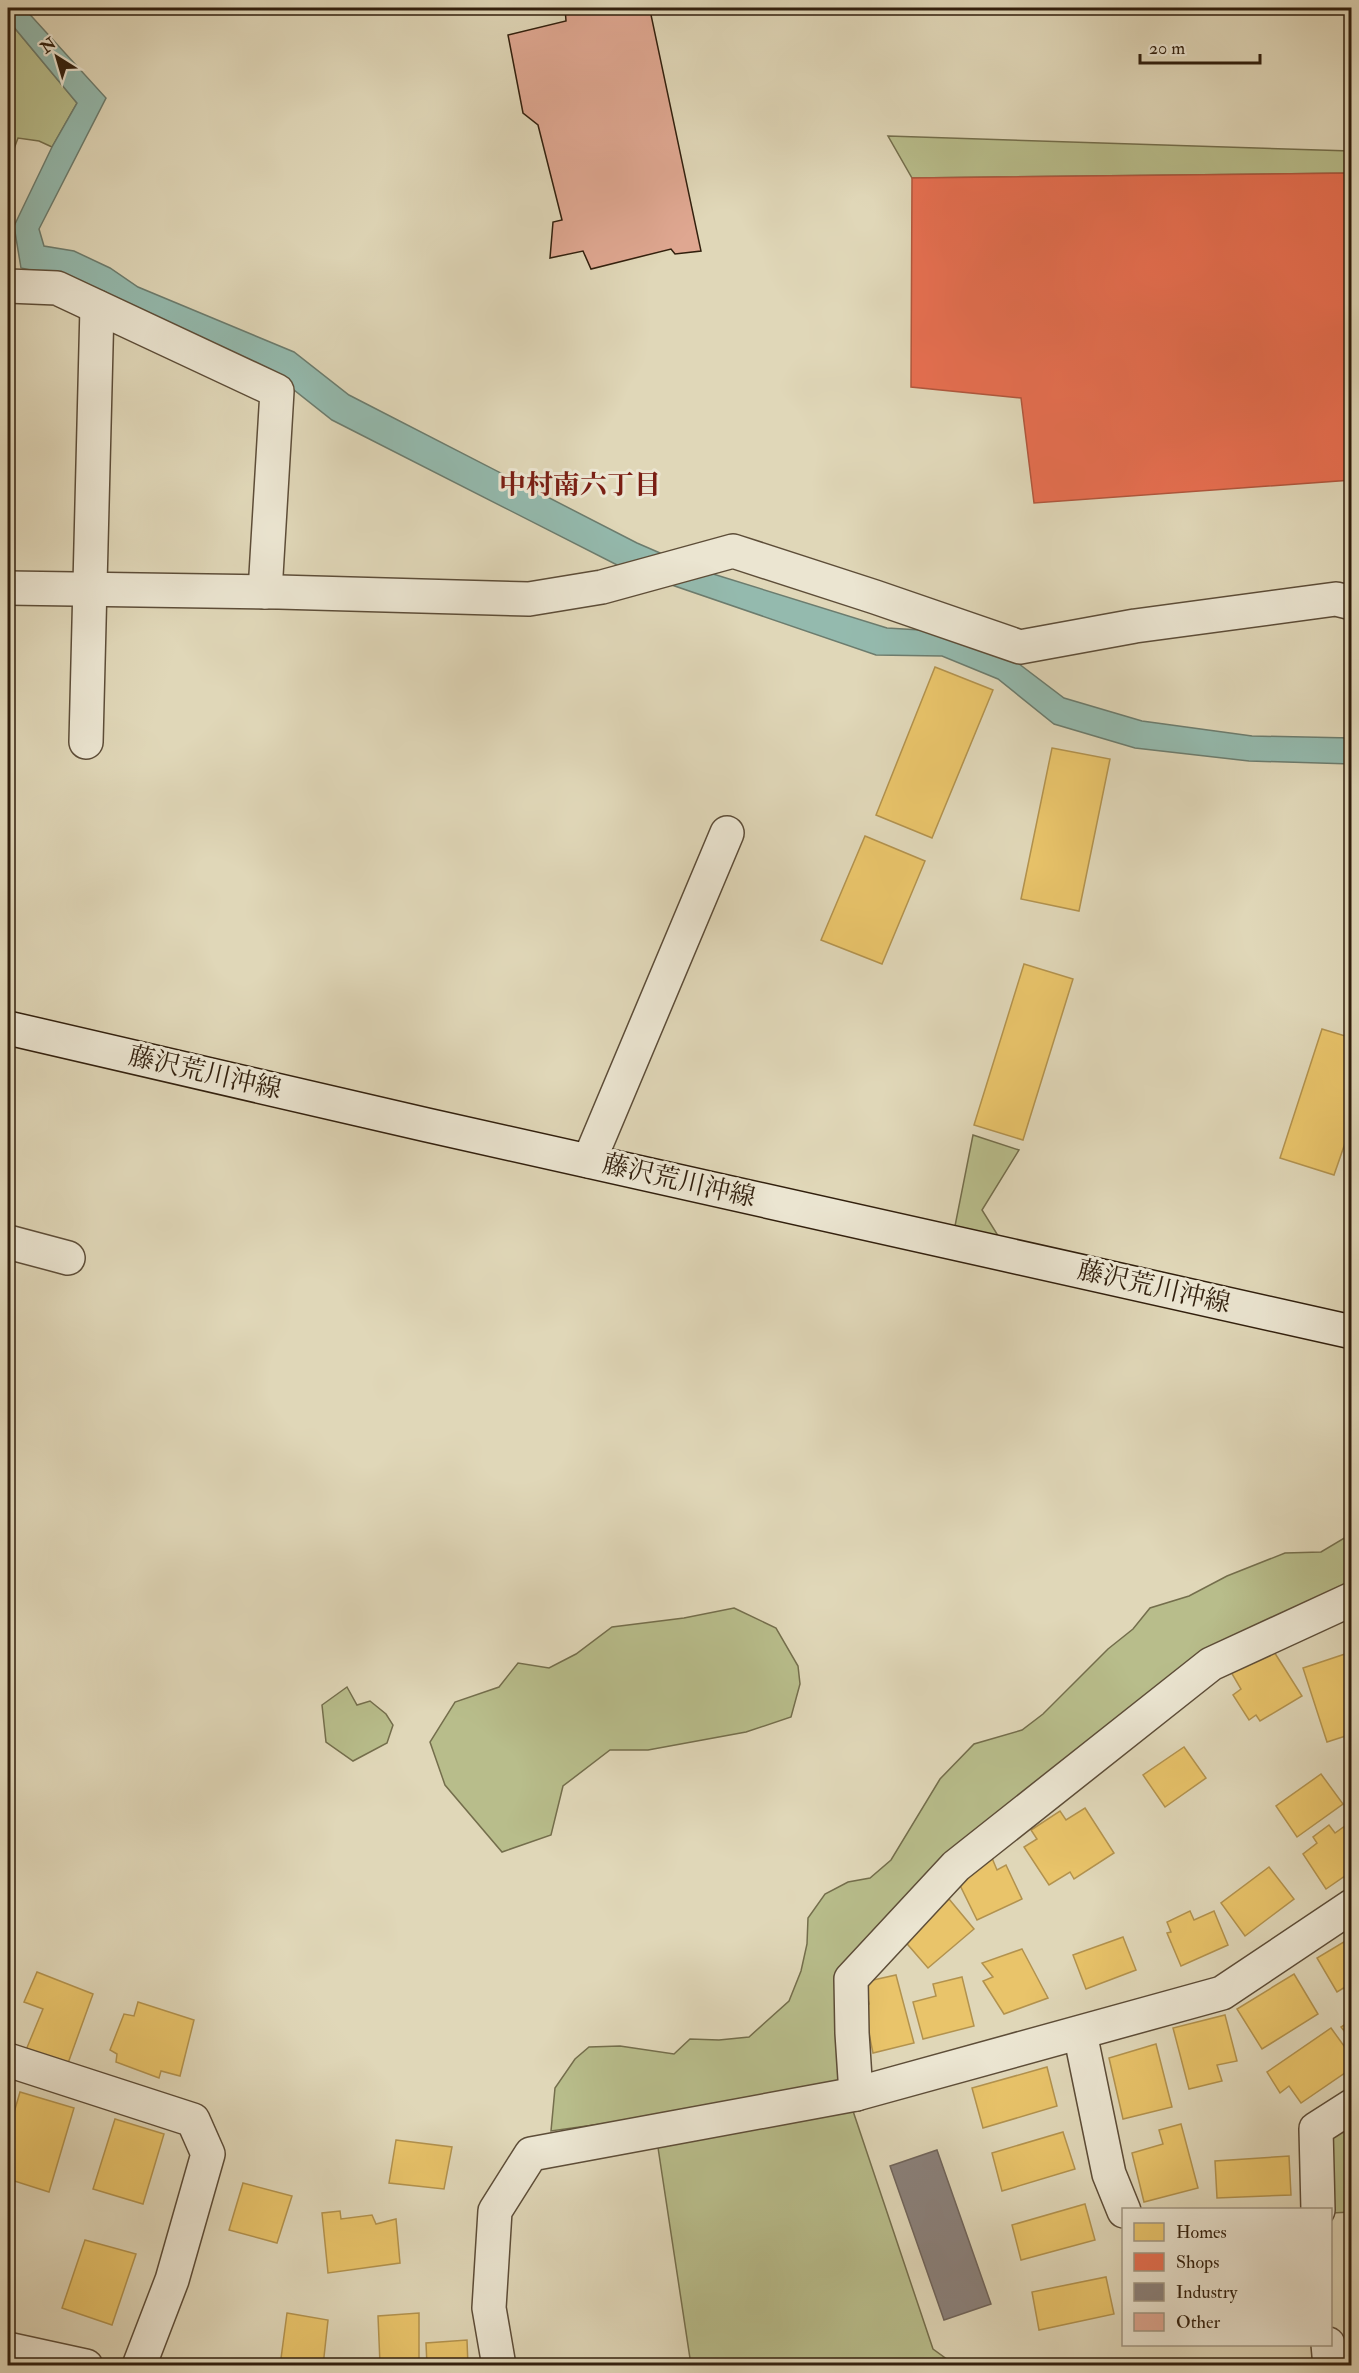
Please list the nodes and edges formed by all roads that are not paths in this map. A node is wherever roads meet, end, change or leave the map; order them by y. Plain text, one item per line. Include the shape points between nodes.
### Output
1 (8, 286) edge
2 (97, 307) junction
3 (8, 588) edge
4 (90, 591) junction
5 (265, 592) junction
6 (1346, 600) edge
7 (86, 742) dead end
8 (727, 833) dead end
9 (8, 1028) edge
10 (589, 1161) junction
11 (8, 1242) edge
12 (68, 1258) dead end
13 (1352, 1332) edge
14 (1352, 1599) edge
15 (1352, 1906) edge
16 (1080, 2033) junction
17 (8, 2060) edge
18 (856, 2094) junction
19 (1352, 2106) edge
20 (1123, 2208) edge
21 (1318, 2208) edge
22 (1328, 2346) edge
23 (8, 2349) edge
24 (86, 2366) edge
25 (139, 2366) edge
26 (498, 2366) edge
27 (1330, 2366) edge

1 - 2 street via 57,288
2 - 4 street
2 - 5 street via 277,391
3 - 4 street
4 - 5 street
4 - 7 street
5 - 6 street via 529,599 602,587 733,551 1020,647 1135,626
8 - 10 street
9 - 10 street, 藤沢荒川沖線
10 - 13 street, 藤沢荒川沖線
11 - 12 street
14 - 18 street via 1211,1664 956,1866 851,1979
15 - 16 street via 1222,1993
16 - 18 street
16 - 20 street via 1109,2174
17 - 25 street via 193,2120 208,2154 172,2280
18 - 26 street via 531,2154 495,2211 489,2308
19 - 21 street via 1316,2129
22 - 27 street
23 - 24 street

